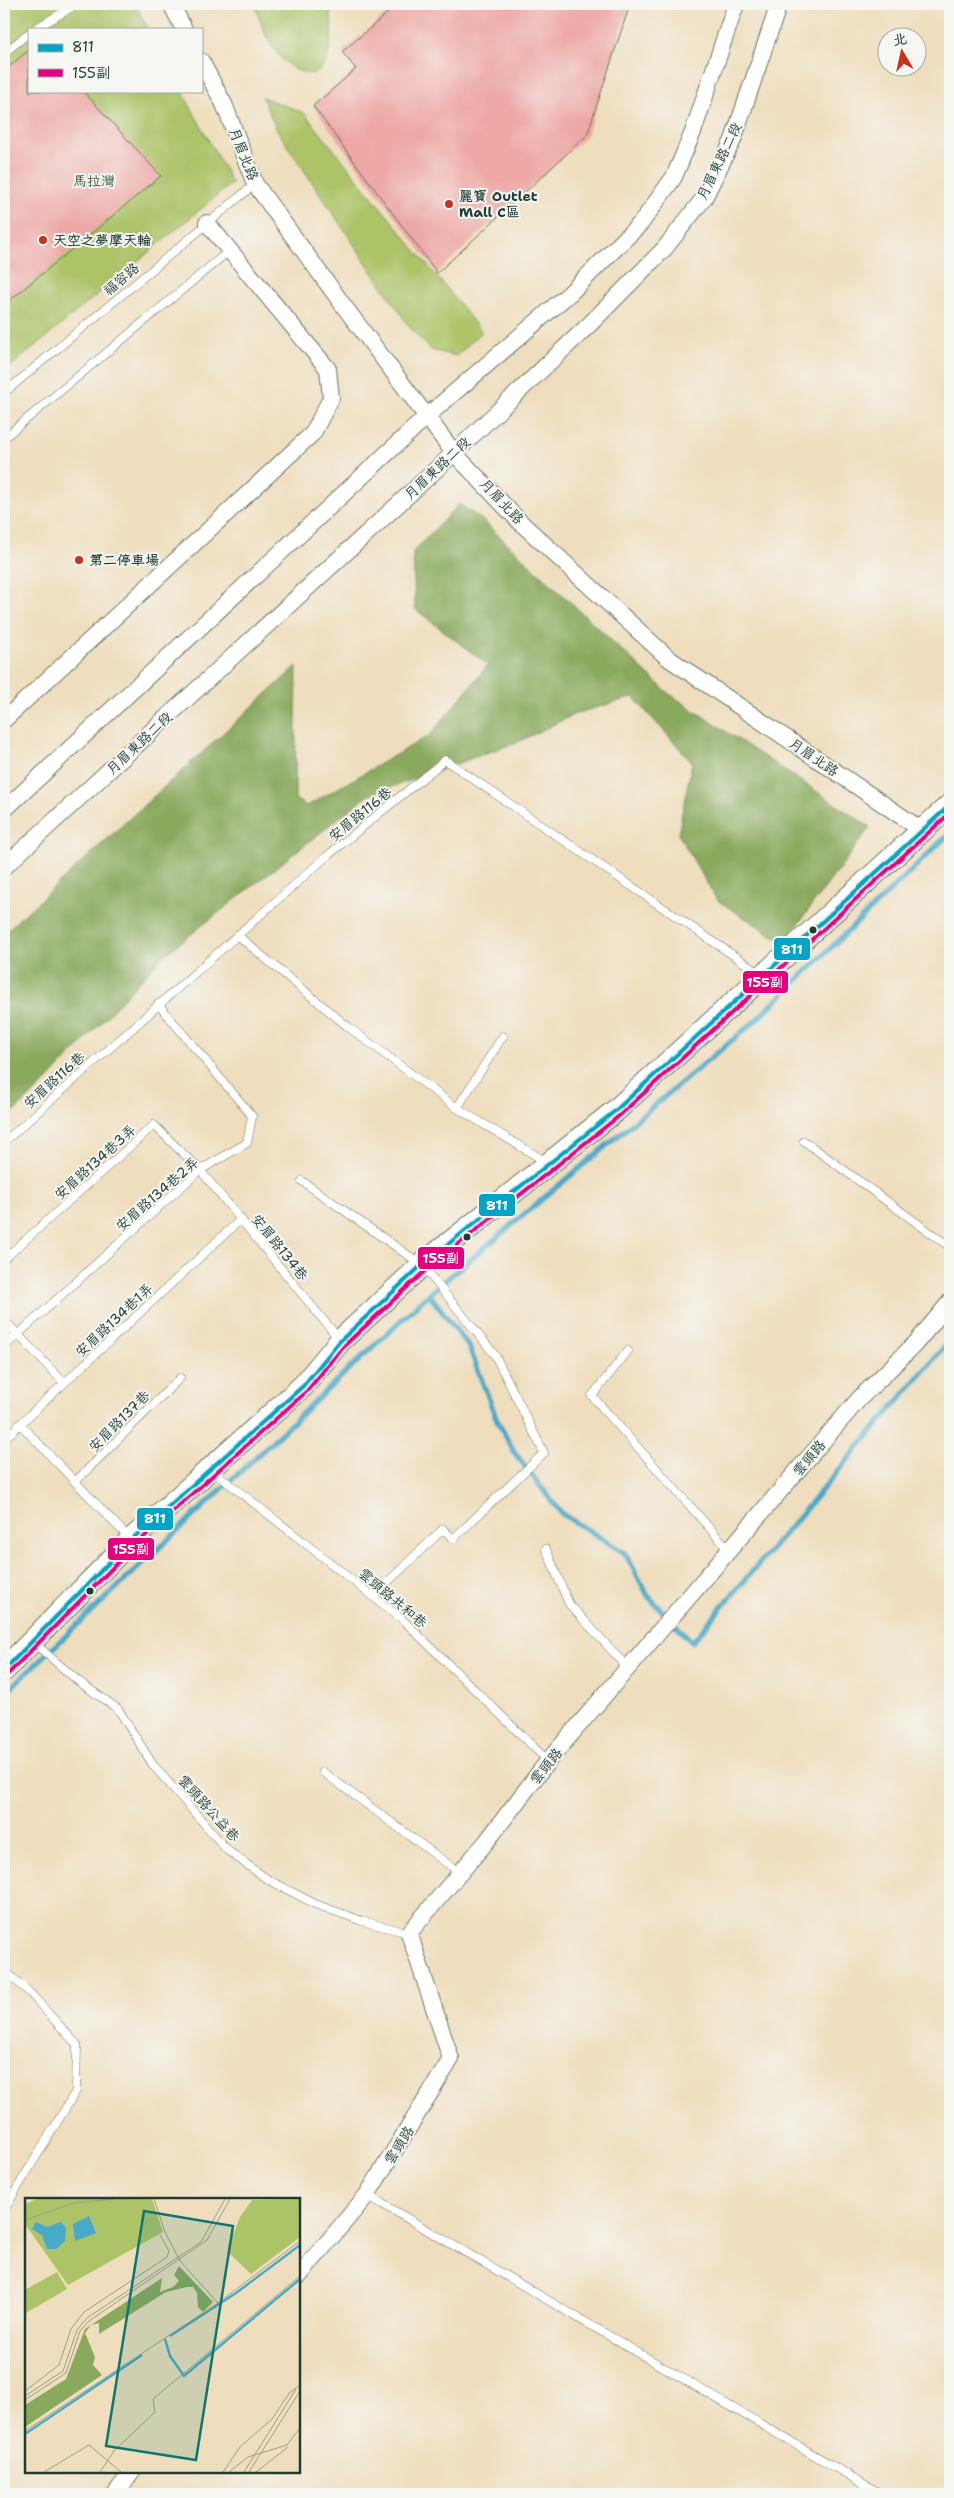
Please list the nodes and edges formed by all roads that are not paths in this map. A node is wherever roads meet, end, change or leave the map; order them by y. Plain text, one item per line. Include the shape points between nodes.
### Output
1 (77, 4) edge
2 (171, 4) edge
3 (736, 4) edge
4 (779, 4) edge
5 (37, 28) edge
6 (183, 28) edge
7 (28, 34) edge
8 (4, 53) edge
9 (202, 63) edge
10 (255, 184) junction
11 (207, 223) junction
12 (230, 250) junction
13 (4, 394) edge
14 (427, 416) junction
15 (4, 438) edge
16 (454, 453) junction
17 (4, 720) edge
18 (950, 804) edge
19 (4, 810) edge
20 (923, 831) junction
21 (4, 867) edge
22 (237, 935) junction
23 (764, 975) junction
24 (158, 1004) junction
25 (503, 1036) dead end
26 (457, 1108) junction
27 (804, 1140) dead end
28 (4, 1142) edge
29 (549, 1164) junction
30 (200, 1170) junction
31 (302, 1181) dead end
32 (242, 1219) junction
33 (950, 1247) edge
34 (4, 1259) edge
35 (422, 1265) junction
36 (950, 1302) edge
37 (4, 1320) edge
38 (19, 1335) junction
39 (340, 1341) junction
40 (4, 1347) edge
41 (628, 1351) dead end
42 (180, 1378) dead end
43 (64, 1383) junction
44 (20, 1424) junction
45 (4, 1439) edge
46 (209, 1469) junction
47 (75, 1482) junction
48 (131, 1540) junction
49 (546, 1549) dead end
50 (730, 1551) junction
51 (373, 1596) junction
52 (32, 1642) junction
53 (629, 1668) junction
54 (4, 1670) edge
55 (548, 1761) junction
56 (323, 1772) dead end
57 (460, 1872) junction
58 (408, 1932) junction
59 (4, 1970) edge
60 (367, 2195) junction
61 (4, 2210) edge
62 (300, 2275) edge
63 (131, 2473) edge
64 (115, 2494) edge
65 (881, 2494) edge

1 - 5 lane
2 - 6 street
3 - 14 street via 693,132 674,177 641,223 569,294
4 - 16 street, 月眉東路二段 via 733,140 704,198 652,262
7 - 8 lane
9 - 10 street, 月眉北路 via 224,104
10 - 11 lane, 福容路
10 - 14 street, 月眉北路
11 - 12 street
11 - 13 lane, 福容路
12 - 15 lane
12 - 17 street via 328,369 332,398 313,434
14 - 16 street, 月眉北路
14 - 19 street
16 - 20 street, 月眉北路 via 519,521 668,658
16 - 21 street, 月眉東路二段
18 - 20 street
20 - 23 street
22 - 23 lane, 安眉路116巷 via 327,856 445,760
22 - 24 lane, 安眉路116巷
22 - 26 lane via 347,1026
23 - 29 street via 615,1111
24 - 28 lane, 安眉路116巷
24 - 30 lane, 安眉路134巷2弄 via 252,1116 247,1143
25 - 26 lane
26 - 29 lane
27 - 33 lane
29 - 35 street
30 - 32 lane, 安眉路134巷
30 - 34 lane, 安眉路134巷3弄 via 154,1125
30 - 38 lane, 安眉路134巷2弄
31 - 35 lane
32 - 39 lane, 安眉路134巷
32 - 43 lane, 安眉路134巷1弄
35 - 39 street
35 - 51 lane via 495,1355 544,1453 453,1539 443,1529
36 - 50 street, 雲頭路 via 915,1344 859,1399
37 - 38 lane
38 - 40 lane, 安眉路134巷2弄
38 - 43 lane
39 - 46 street via 303,1386
41 - 50 lane via 592,1396
42 - 47 lane, 安眉路137巷
43 - 44 lane, 安眉路134巷1弄
44 - 45 lane, 安眉路134巷1弄
44 - 47 lane
46 - 48 street
46 - 51 lane, 雲頭路共和巷 via 234,1485
47 - 48 lane
48 - 52 street
49 - 53 lane via 568,1604
50 - 53 street, 雲頭路
51 - 55 lane, 雲頭路共和巷 via 403,1620
52 - 54 street
52 - 58 lane, 雲頭路公益巷 via 118,1709 153,1765 228,1851 267,1879 315,1904 362,1921
53 - 55 street, 雲頭路
55 - 57 street, 雲頭路
56 - 57 lane
57 - 58 street, 雲頭路
58 - 60 street, 雲頭路 via 451,2059
59 - 61 lane via 30,1993 77,2045 76,2091
60 - 62 street, 雲頭路
60 - 65 lane
63 - 64 street

